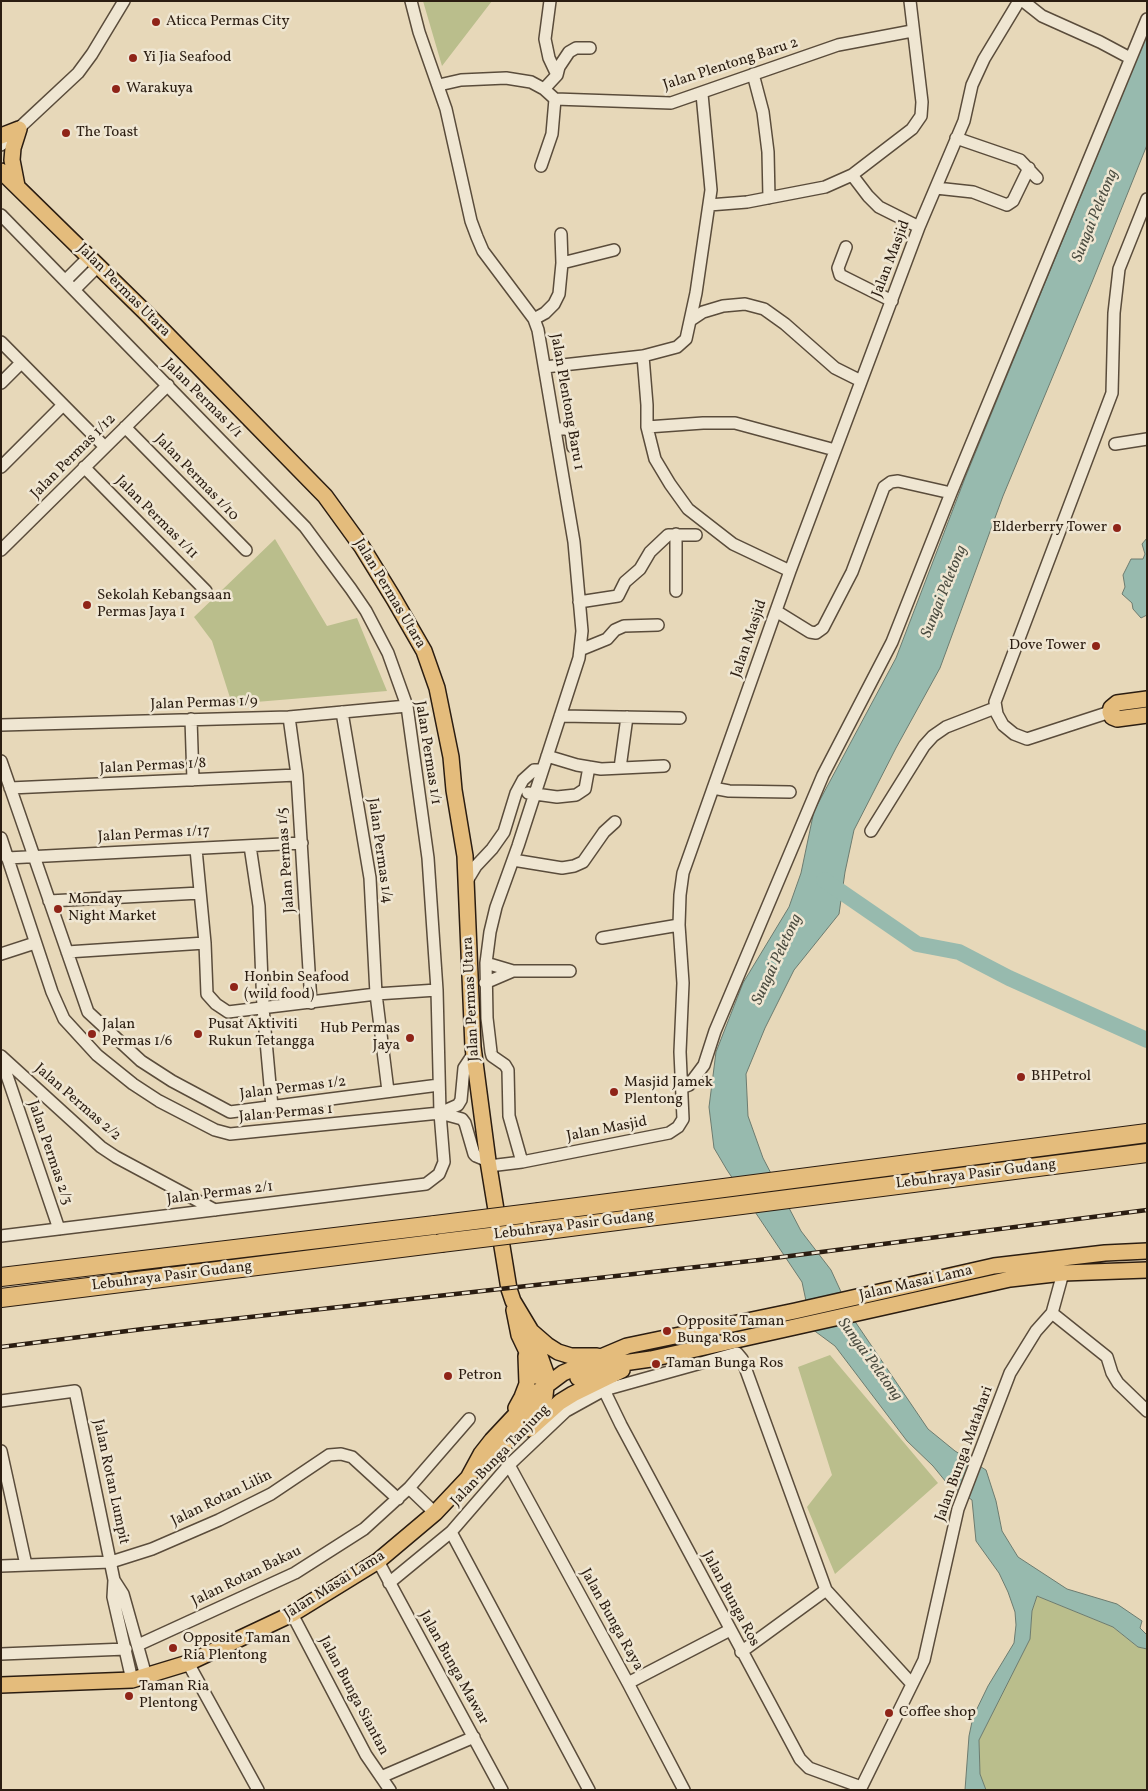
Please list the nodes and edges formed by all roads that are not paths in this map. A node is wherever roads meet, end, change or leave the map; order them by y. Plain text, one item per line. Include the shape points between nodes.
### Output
1 (124, 1) edge
2 (411, 1) edge
3 (550, 1) edge
4 (910, 1) edge
5 (1021, 1) edge
6 (1147, 19) edge
7 (912, 31) junction
8 (590, 48) dead end
9 (1130, 58) junction
10 (753, 74) junction
11 (557, 75) junction
12 (439, 85) junction
13 (544, 89) junction
14 (702, 94) junction
15 (555, 99) junction
16 (18, 129) junction
17 (1, 136) edge
18 (956, 138) junction
19 (1, 145) edge
20 (541, 166) dead end
21 (1028, 168) junction
22 (1, 171) edge
23 (1037, 178) dead end
24 (856, 181) junction
25 (17, 187) junction
26 (936, 188) junction
27 (769, 198) junction
28 (1147, 199) edge
29 (709, 205) junction
30 (1, 215) edge
31 (919, 228) junction
32 (561, 234) dead end
33 (846, 247) dead end
34 (614, 250) dead end
35 (93, 262) junction
36 (562, 263) junction
37 (66, 280) junction
38 (75, 289) junction
39 (892, 301) junction
40 (534, 319) junction
41 (691, 320) junction
42 (1, 342) edge
43 (643, 356) junction
44 (21, 363) junction
45 (545, 367) junction
46 (861, 381) junction
47 (1, 383) edge
48 (168, 385) junction
49 (63, 405) junction
50 (125, 426) junction
51 (647, 427) junction
52 (555, 430) junction
53 (1147, 440) edge
54 (1115, 444) dead end
55 (105, 447) junction
56 (573, 447) dead end
57 (835, 450) junction
58 (1, 467) edge
59 (84, 467) junction
60 (951, 493) junction
61 (676, 534) junction
62 (696, 535) dead end
63 (1, 550) edge
64 (246, 550) dead end
65 (790, 571) junction
66 (206, 591) dead end
67 (676, 591) dead end
68 (580, 602) junction
69 (776, 611) junction
70 (658, 625) dead end
71 (580, 650) junction
72 (1147, 699) edge
73 (406, 706) junction
74 (995, 708) junction
75 (342, 712) junction
76 (1110, 712) junction
77 (1147, 715) edge
78 (288, 716) junction
79 (560, 716) junction
80 (627, 717) junction
81 (680, 718) dead end
82 (191, 719) junction
83 (1, 725) edge
84 (547, 756) junction
85 (1, 762) edge
86 (664, 766) dead end
87 (589, 767) junction
88 (620, 768) junction
89 (542, 770) junction
90 (297, 775) junction
91 (193, 780) junction
92 (10, 788) junction
93 (713, 788) junction
94 (790, 792) dead end
95 (516, 793) junction
96 (534, 793) junction
97 (615, 822) dead end
98 (871, 831) dead end
99 (504, 832) junction
100 (1, 838) edge
101 (302, 843) junction
102 (250, 846) junction
103 (196, 849) junction
104 (34, 856) junction
105 (465, 856) junction
106 (8, 858) junction
107 (513, 860) junction
108 (467, 880) junction
109 (200, 893) junction
110 (50, 901) junction
111 (679, 926) junction
112 (602, 938) dead end
113 (35, 943) junction
114 (205, 943) junction
115 (67, 952) junction
116 (1, 954) edge
117 (486, 963) junction
118 (513, 971) junction
119 (570, 971) dead end
120 (485, 983) junction
121 (437, 990) junction
122 (376, 994) junction
123 (311, 1002) junction
124 (263, 1008) junction
125 (474, 1053) junction
126 (1, 1057) edge
127 (439, 1085) junction
128 (682, 1088) junction
129 (388, 1091) junction
130 (272, 1106) junction
131 (440, 1113) junction
132 (1147, 1133) edge
133 (1147, 1153) edge
134 (522, 1162) junction
135 (488, 1164) junction
136 (439, 1174) joint
137 (215, 1210) junction
138 (59, 1228) junction
139 (1, 1236) edge
140 (1147, 1251) edge
141 (1147, 1270) edge
142 (1063, 1273) junction
143 (1, 1277) edge
144 (1, 1298) edge
145 (514, 1301) junction
146 (864, 1304) junction
147 (1052, 1314) junction
148 (798, 1318) junction
149 (531, 1331) junction
150 (525, 1349) junction
151 (601, 1357) junction
152 (651, 1359) junction
153 (547, 1385) junction
154 (604, 1390) junction
155 (1, 1401) edge
156 (1147, 1411) edge
157 (468, 1419) dead end
158 (506, 1424) junction
159 (1, 1451) edge
160 (490, 1460) junction
161 (509, 1466) junction
162 (468, 1478) junction
163 (409, 1488) junction
164 (398, 1498) junction
165 (435, 1513) junction
166 (451, 1532) junction
167 (378, 1561) junction
168 (111, 1562) junction
169 (26, 1565) junction
170 (1, 1566) edge
171 (114, 1580) junction
172 (389, 1582) junction
173 (826, 1590) junction
174 (292, 1614) junction
175 (730, 1630) junction
176 (138, 1645) junction
177 (126, 1649) junction
178 (741, 1652) junction
179 (1, 1654) edge
180 (188, 1664) junction
181 (139, 1678) junction
182 (628, 1683) junction
183 (912, 1684) junction
184 (1, 1685) edge
185 (474, 1737) junction
186 (381, 1777) junction
187 (860, 1788) edge
188 (258, 1790) edge
189 (390, 1790) edge
190 (502, 1790) edge
191 (589, 1790) edge
192 (684, 1790) edge

1 - 16 street via 78,73
2 - 12 street, Jalan Plentong Baru 1
3 - 11 street via 545,39
4 - 7 street
5 - 9 street via 1042,16
5 - 18 street, Jalan Masjid via 972,84
6 - 9 street
7 - 10 street, Jalan Plentong Baru 2 via 838,45
7 - 24 street via 919,70 921,116
8 - 11 street via 576,48 569,52
9 - 60 street
10 - 14 street, Jalan Plentong Baru 2
10 - 27 street via 768,152
11 - 13 street
12 - 13 street via 461,80 506,78 531,82
12 - 40 street, Jalan Plentong Baru 1 via 471,221 480,244
13 - 15 street
14 - 15 street, Jalan Plentong Baru 2 via 662,104
14 - 29 street via 711,190
15 - 20 street via 552,134
16 - 17 main road
16 - 19 street
16 - 25 main road via 12,160
18 - 21 street via 1013,157
18 - 26 street, Jalan Masjid
21 - 23 street
21 - 26 street via 1013,201 1007,205 973,192
22 - 25 main road, Jalan Permas Utara
24 - 27 street
24 - 31 street via 879,207
25 - 35 main road, Jalan Permas Utara
26 - 31 street, Jalan Masjid
27 - 29 street
28 - 74 street via 1119,269 1114,313 1112,393
29 - 41 street
30 - 37 street, Jalan Permas 1/1
31 - 39 street, Jalan Masjid
32 - 36 street
33 - 39 street via 838,268 840,275
34 - 36 street
35 - 37 street
35 - 38 street
35 - 105 main road, Jalan Permas Utara via 325,496 394,598 424,650 437,688
36 - 40 street via 559,294 554,304
37 - 38 street, Jalan Permas 1/1
38 - 48 street, Jalan Permas 1/1
39 - 46 street, Jalan Masjid
40 - 45 street, Jalan Plentong Baru 1
41 - 43 street via 686,339 677,347
41 - 46 street via 703,312 723,306 745,304 764,309 835,368
42 - 44 street
43 - 45 street
43 - 51 street
44 - 47 street
44 - 49 street
45 - 52 street, Jalan Plentong Baru 1
46 - 57 street, Jalan Masjid
48 - 50 street, Jalan Permas 1/12
48 - 73 street, Jalan Permas 1/1 via 305,527 366,611 388,653
49 - 55 street
49 - 58 street
50 - 55 street, Jalan Permas 1/12
50 - 64 street, Jalan Permas 1/10
51 - 57 street via 736,423
51 - 65 street via 655,459 688,509 734,544
52 - 56 street via 568,429
52 - 68 street, Jalan Plentong Baru 1 via 574,542
53 - 54 street
55 - 59 street, Jalan Permas 1/12
57 - 65 street, Jalan Masjid
59 - 63 street, Jalan Permas 1/12
59 - 66 street, Jalan Permas 1/11
60 - 69 street via 891,482 884,487 852,572 823,628 816,633 810,632
60 - 128 street via 892,642 823,775 715,1031 704,1065
61 - 62 street
61 - 67 street
61 - 68 street via 660,541 640,569 625,582 618,596
65 - 69 street, Jalan Masjid
68 - 71 street, Jalan Plentong Baru 1
69 - 93 street, Jalan Masjid
70 - 71 street via 624,626 607,639
71 - 79 street, Jalan Plentong Baru 1
72 - 76 main road via 1117,703
73 - 75 street, Jalan Permas 1/9
73 - 121 street, Jalan Permas 1/1 via 428,858
74 - 76 street via 999,720 1008,730 1027,739
74 - 98 street via 946,727 933,736
75 - 78 street, Jalan Permas 1/9
75 - 122 street, Jalan Permas 1/4 via 370,878
76 - 77 main road via 1117,719
78 - 82 street, Jalan Permas 1/9
78 - 90 street, Jalan Permas 1/5
79 - 80 street
79 - 84 street, Jalan Plentong Baru 1
80 - 81 street
80 - 88 street
82 - 83 street, Jalan Permas 1/9
82 - 91 street
84 - 87 street
84 - 89 street, Jalan Plentong Baru 1
85 - 92 street, Jalan Permas 1/2
86 - 88 street
87 - 88 street
87 - 96 street via 586,789 576,795 557,797
89 - 95 street via 528,774
89 - 96 street, Jalan Plentong Baru 1
90 - 91 street, Jalan Permas 1/8
90 - 101 street, Jalan Permas 1/5
91 - 92 street, Jalan Permas 1/8
92 - 104 street, Jalan Permas 1/2
93 - 94 street
93 - 111 street, Jalan Masjid via 684,873
95 - 96 street
95 - 99 street
96 - 107 street, Jalan Plentong Baru 1
97 - 107 street via 582,862 574,866 562,868
99 - 105 street via 482,850
99 - 108 street
100 - 106 street, Jalan Permas 1
101 - 102 street, Jalan Permas 1/17
101 - 123 street, Jalan Permas 1/5
102 - 103 street, Jalan Permas 1/17
102 - 124 street via 258,906
103 - 104 street, Jalan Permas 1/17
103 - 109 street
104 - 106 street, Jalan Permas 1/17
104 - 110 street, Jalan Permas 1/2
105 - 108 main road, Jalan Permas Utara
106 - 113 street, Jalan Permas 1
107 - 117 street, Jalan Plentong Baru 1 via 496,907
108 - 125 main road, Jalan Permas Utara
109 - 110 street
109 - 114 street
110 - 115 street, Jalan Permas 1/2
111 - 112 street
111 - 128 street, Jalan Masjid via 683,983
113 - 116 street
113 - 131 street, Jalan Permas 1 via 57,1006 80,1038 133,1084 215,1130 230,1134
114 - 115 street
114 - 124 street via 207,994 228,1012
115 - 130 street, Jalan Permas 1/2 via 88,1012 141,1060 230,1112
117 - 118 street
117 - 120 street, Jalan Plentong Baru 1
118 - 119 street
118 - 120 street
120 - 134 street, Jalan Plentong Baru 1 via 491,1052 508,1070 509,1116
121 - 122 street
121 - 127 street, Jalan Permas 1/1
122 - 123 street
122 - 129 street, Jalan Permas 1/4
123 - 124 street
124 - 130 street
125 - 131 street, Jalan Permas 1 via 464,1068 461,1100 458,1105
125 - 135 main road, Jalan Permas Utara
126 - 137 street, Jalan Permas 2/2 via 100,1147
126 - 138 street, Jalan Permas 2/3
127 - 129 street, Jalan Permas 1/2
127 - 131 street, Jalan Permas 1/1
128 - 134 street, Jalan Masjid via 683,1119 669,1133
129 - 130 street, Jalan Permas 1/2
131 - 135 street, Jalan Permas 1 via 462,1119 474,1154
131 - 136 street, Jalan Permas 1/1 via 444,1162
132 - 143 highway, Lebuhraya Pasir Gudang, bridge via 539,1212
133 - 144 highway, Lebuhraya Pasir Gudang, bridge
134 - 135 street, Jalan Masjid
135 - 145 main road, Jalan Permas Utara via 509,1289
136 - 137 street, Jalan Permas 2/1 via 426,1184
137 - 138 street, Jalan Permas 2/1
138 - 139 street, Jalan Permas 2/1
140 - 146 main road, Jalan Masai Lama via 1105,1252 994,1266
141 - 142 main road, Jalan Masai Lama
142 - 146 main road, Jalan Masai Lama
142 - 147 street, Jalan Bunga Matahari
145 - 149 main road, Jalan Permas Utara
145 - 150 main road, Jalan Permas Utara via 516,1324
146 - 148 main road, Jalan Masai Lama
147 - 156 street via 1107,1358 1118,1383
147 - 183 street, Jalan Bunga Matahari via 1036,1331 1010,1373 984,1438 958,1510 924,1660
148 - 151 main road, Jalan Masai Lama via 627,1346
148 - 152 main road, Jalan Masai Lama
149 - 151 main road via 558,1352 570,1356
149 - 153 main road, Jalan Permas Utara via 546,1370
150 - 153 main road, Jalan Permas Utara via 541,1380
150 - 158 main road via 527,1384
151 - 153 main road, Jalan Masai Lama via 563,1373
152 - 153 main road, Jalan Masai Lama via 623,1363 558,1385
152 - 160 main road via 560,1402 510,1448
153 - 158 main road, Jalan Masai Lama
153 - 160 main road via 546,1396 539,1406
154 - 161 street, Jalan Bunga Tanjung via 566,1411
154 - 173 street, Jalan Bunga Tanjung via 737,1353 742,1359
154 - 175 street, Jalan Bunga Ros
155 - 168 street, Jalan Rotan Lumpit via 75,1391
157 - 163 street, Jalan Rotan Bakau
158 - 162 main road, Jalan Masai Lama via 481,1454
159 - 169 street
160 - 162 main road
161 - 166 street, Jalan Bunga Tanjung
161 - 182 street, Jalan Bunga Raya
162 - 165 main road, Jalan Masai Lama
163 - 164 street, Jalan Rotan Bakau
163 - 165 street
164 - 168 street, Jalan Rotan Lilin via 352,1457 329,1455 271,1494 219,1520 152,1549
164 - 176 street, Jalan Rotan Bakau via 364,1529 295,1573
165 - 167 main road, Jalan Masai Lama
166 - 172 street, Jalan Bunga Tanjung
166 - 191 street
167 - 172 street, Jalan Bunga Mawar
167 - 174 main road, Jalan Masai Lama
168 - 169 street, Jalan Rotan Lilin
168 - 171 street, Jalan Rotan Lumpit
169 - 170 street, Jalan Rotan Lilin
171 - 176 street, Jalan Rotan Lumpit via 123,1594
171 - 177 street, Jalan Rotan Lumpit via 113,1598
172 - 185 street, Jalan Bunga Mawar
173 - 178 street
173 - 183 street
174 - 180 main road, Jalan Masai Lama
174 - 186 street, Jalan Bunga Siantan via 366,1755
175 - 178 street, Jalan Bunga Ros
175 - 182 street
176 - 181 street, Jalan Rotan Lumpit
177 - 179 street
177 - 181 street, Jalan Rotan Lumpit
178 - 187 street, Jalan Bunga Ros via 800,1759 809,1768
180 - 181 main road, Jalan Masai Lama
180 - 188 street
181 - 184 main road, Jalan Masai Lama
182 - 192 street, Jalan Bunga Raya
183 - 187 street, Jalan Bunga Matahari
185 - 186 street
185 - 190 street, Jalan Bunga Mawar
186 - 189 street, Jalan Bunga Siantan

